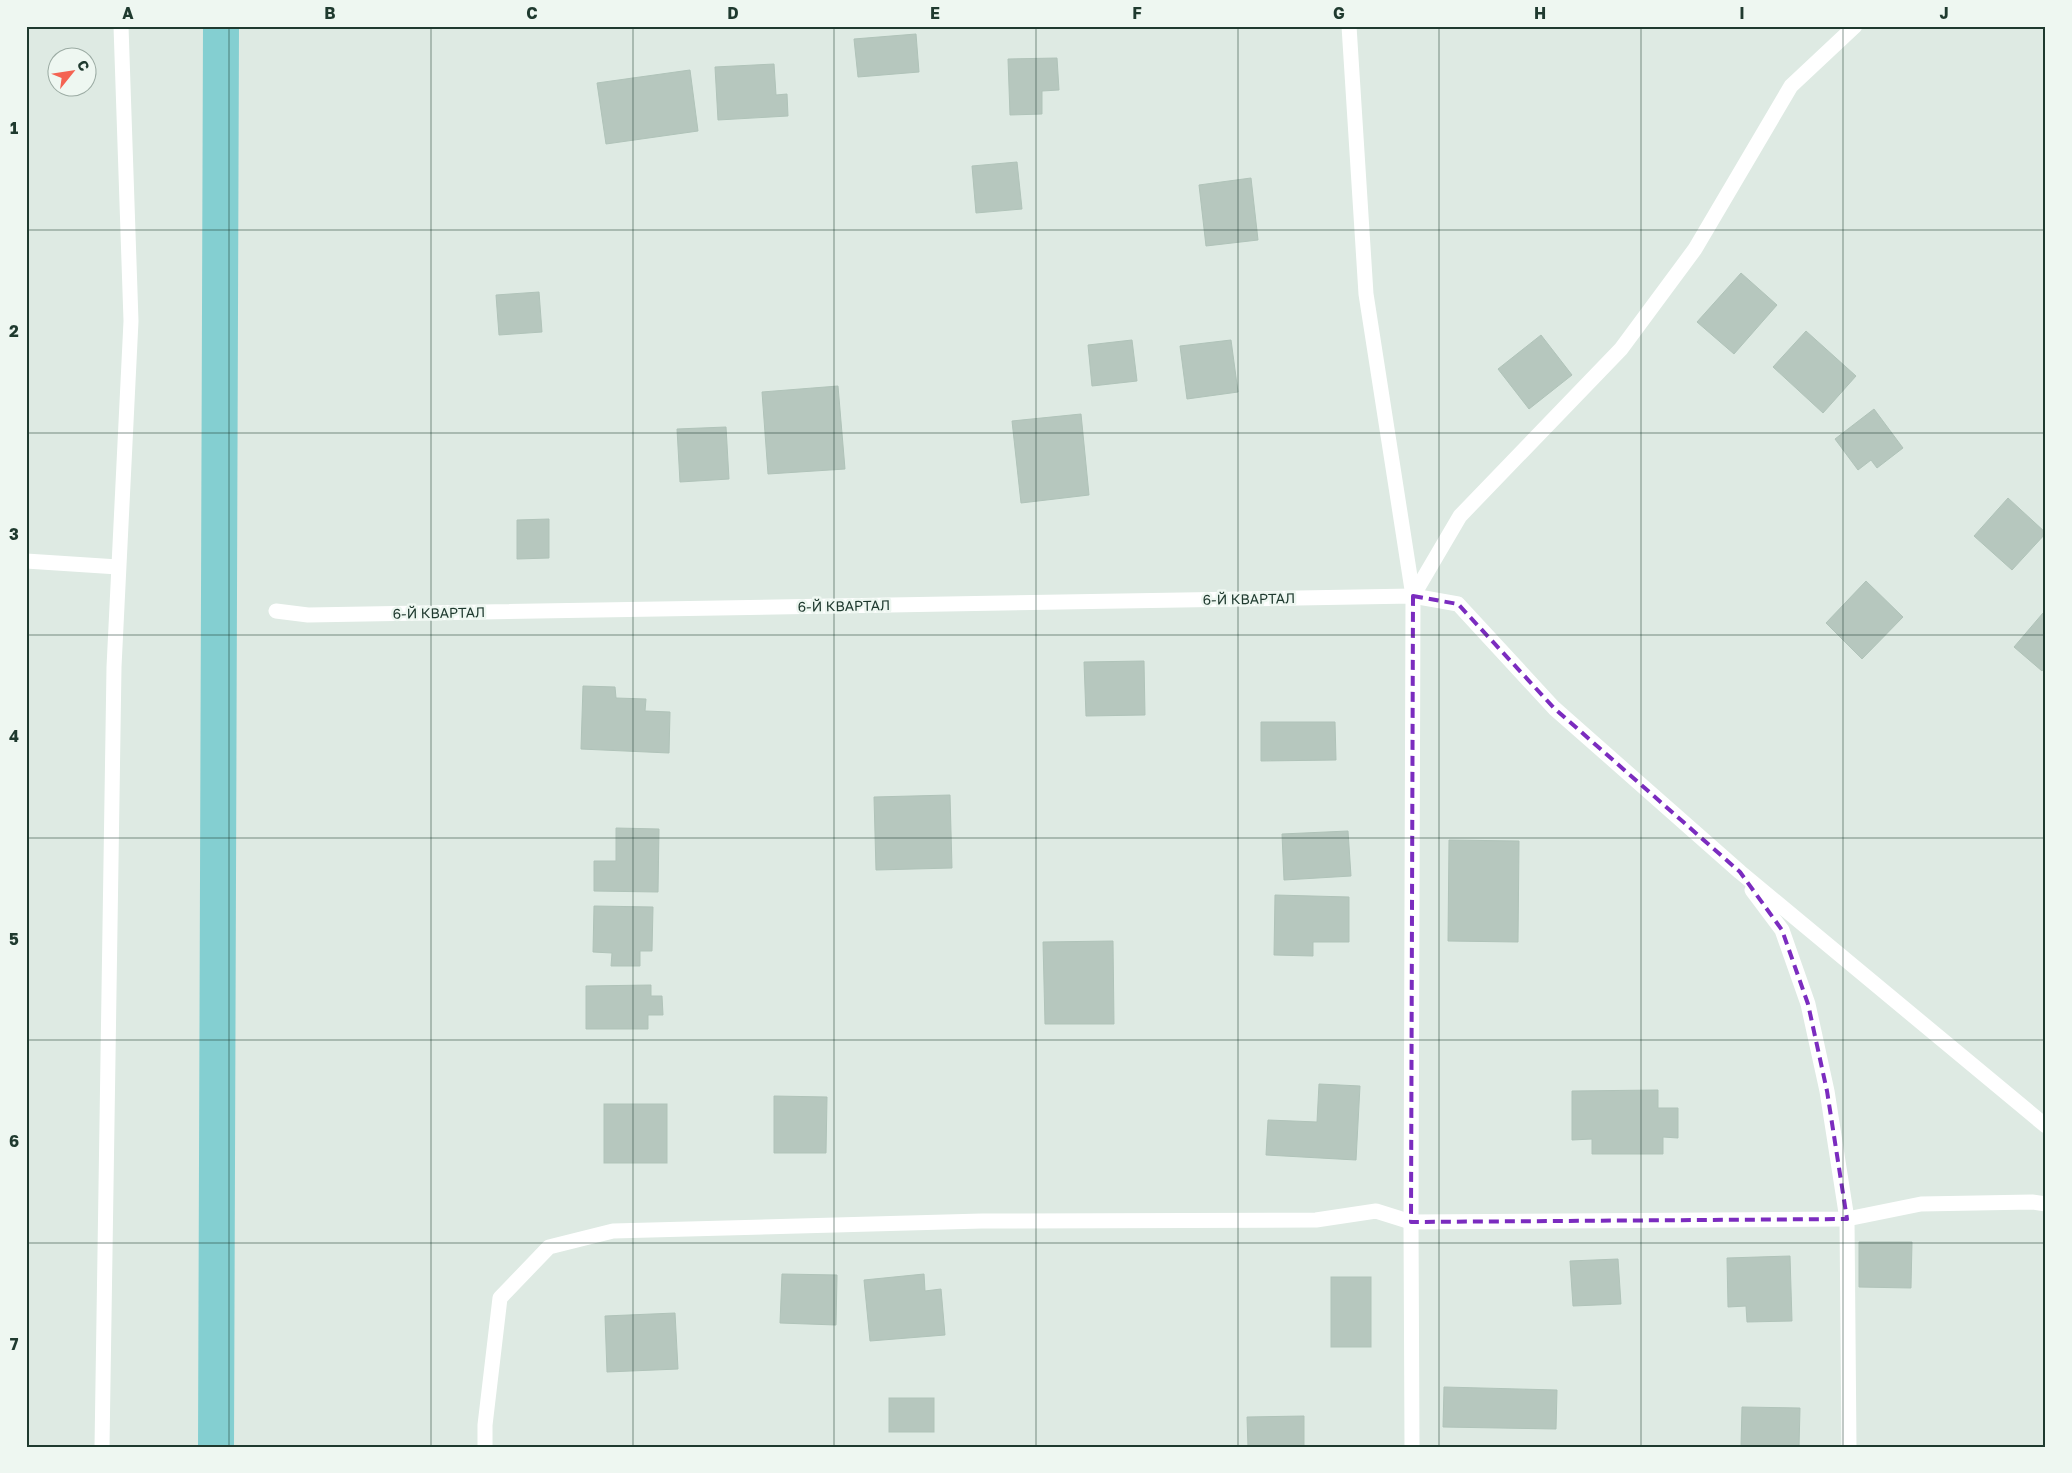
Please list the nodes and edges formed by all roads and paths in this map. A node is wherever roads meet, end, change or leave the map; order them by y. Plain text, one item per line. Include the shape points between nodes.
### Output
1 (121, 26) edge
2 (1349, 26) edge
3 (1855, 26) edge
4 (26, 560) edge
5 (118, 567) junction
6 (1413, 596) junction
7 (276, 611) dead end
8 (1740, 872) junction
9 (2046, 1126) edge
10 (2046, 1204) edge
11 (1847, 1219) junction
12 (1411, 1222) junction
13 (102, 1447) edge
14 (485, 1447) edge
15 (1412, 1447) edge
16 (1849, 1447) edge

1 - 5 street via 131,321
2 - 6 street via 1366,294
3 - 6 street via 1790,86 1695,248 1621,349 1460,516
4 - 5 street
5 - 13 street
6 - 7 street, 6-Й КВАРТАЛ via 308,615
6 - 8 street, 6-Й КВАРТАЛ via 1458,604 1554,708
6 - 12 street
8 - 9 street
8 - 11 street via 1782,930 1808,1004 1827,1091
10 - 11 street via 1921,1204
11 - 12 street
11 - 16 street
12 - 14 street via 1376,1211 1316,1220 982,1221 613,1231 549,1247 500,1298
12 - 15 street

